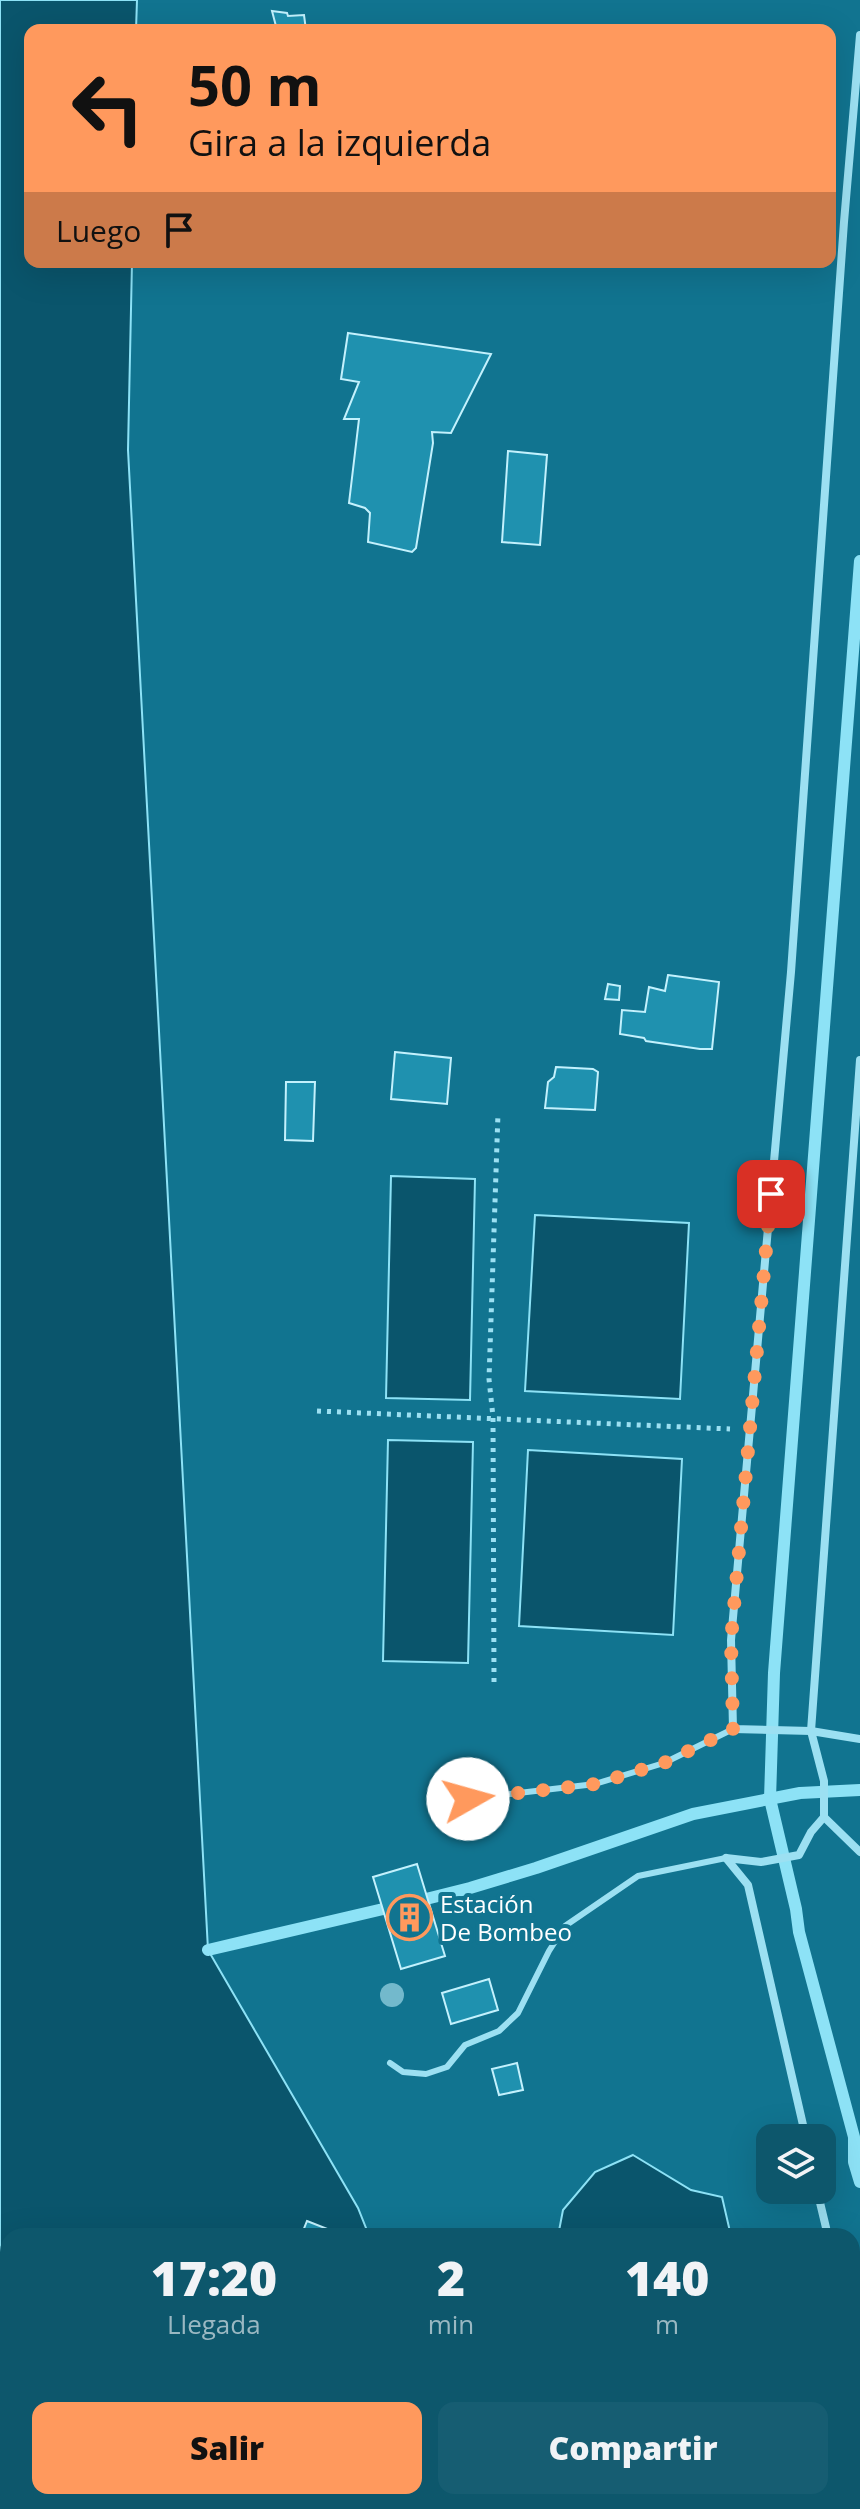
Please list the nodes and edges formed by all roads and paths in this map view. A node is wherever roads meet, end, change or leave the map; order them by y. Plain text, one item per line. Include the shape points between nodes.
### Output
1 (860, 35) edge
2 (860, 1060) edge
3 (498, 1113) dead end
4 (317, 1411) dead end
5 (493, 1417) junction
6 (738, 1429) dead end
7 (494, 1682) dead end
8 (733, 1729) junction
9 (811, 1731) junction
10 (860, 1739) edge
11 (468, 1799) dead end
12 (824, 1817) junction
13 (860, 1852) edge
14 (726, 1858) junction
15 (390, 2063) dead end
16 (803, 2124) edge
17 (820, 2204) edge
18 (826, 2228) edge

1 - 8 street via 791,972 731,1640
2 - 9 street
3 - 5 path via 489,1379
4 - 5 path
5 - 6 path
5 - 7 path
8 - 9 street
8 - 11 lane via 664,1763 595,1784
9 - 10 street
9 - 12 street via 824,1781
12 - 13 street
12 - 14 street via 799,1855 761,1862
14 - 15 lane via 638,1876 565,1926 518,2013 499,2031 465,2045 447,2067 426,2074 403,2072
14 - 16 street via 748,1885
17 - 18 street

